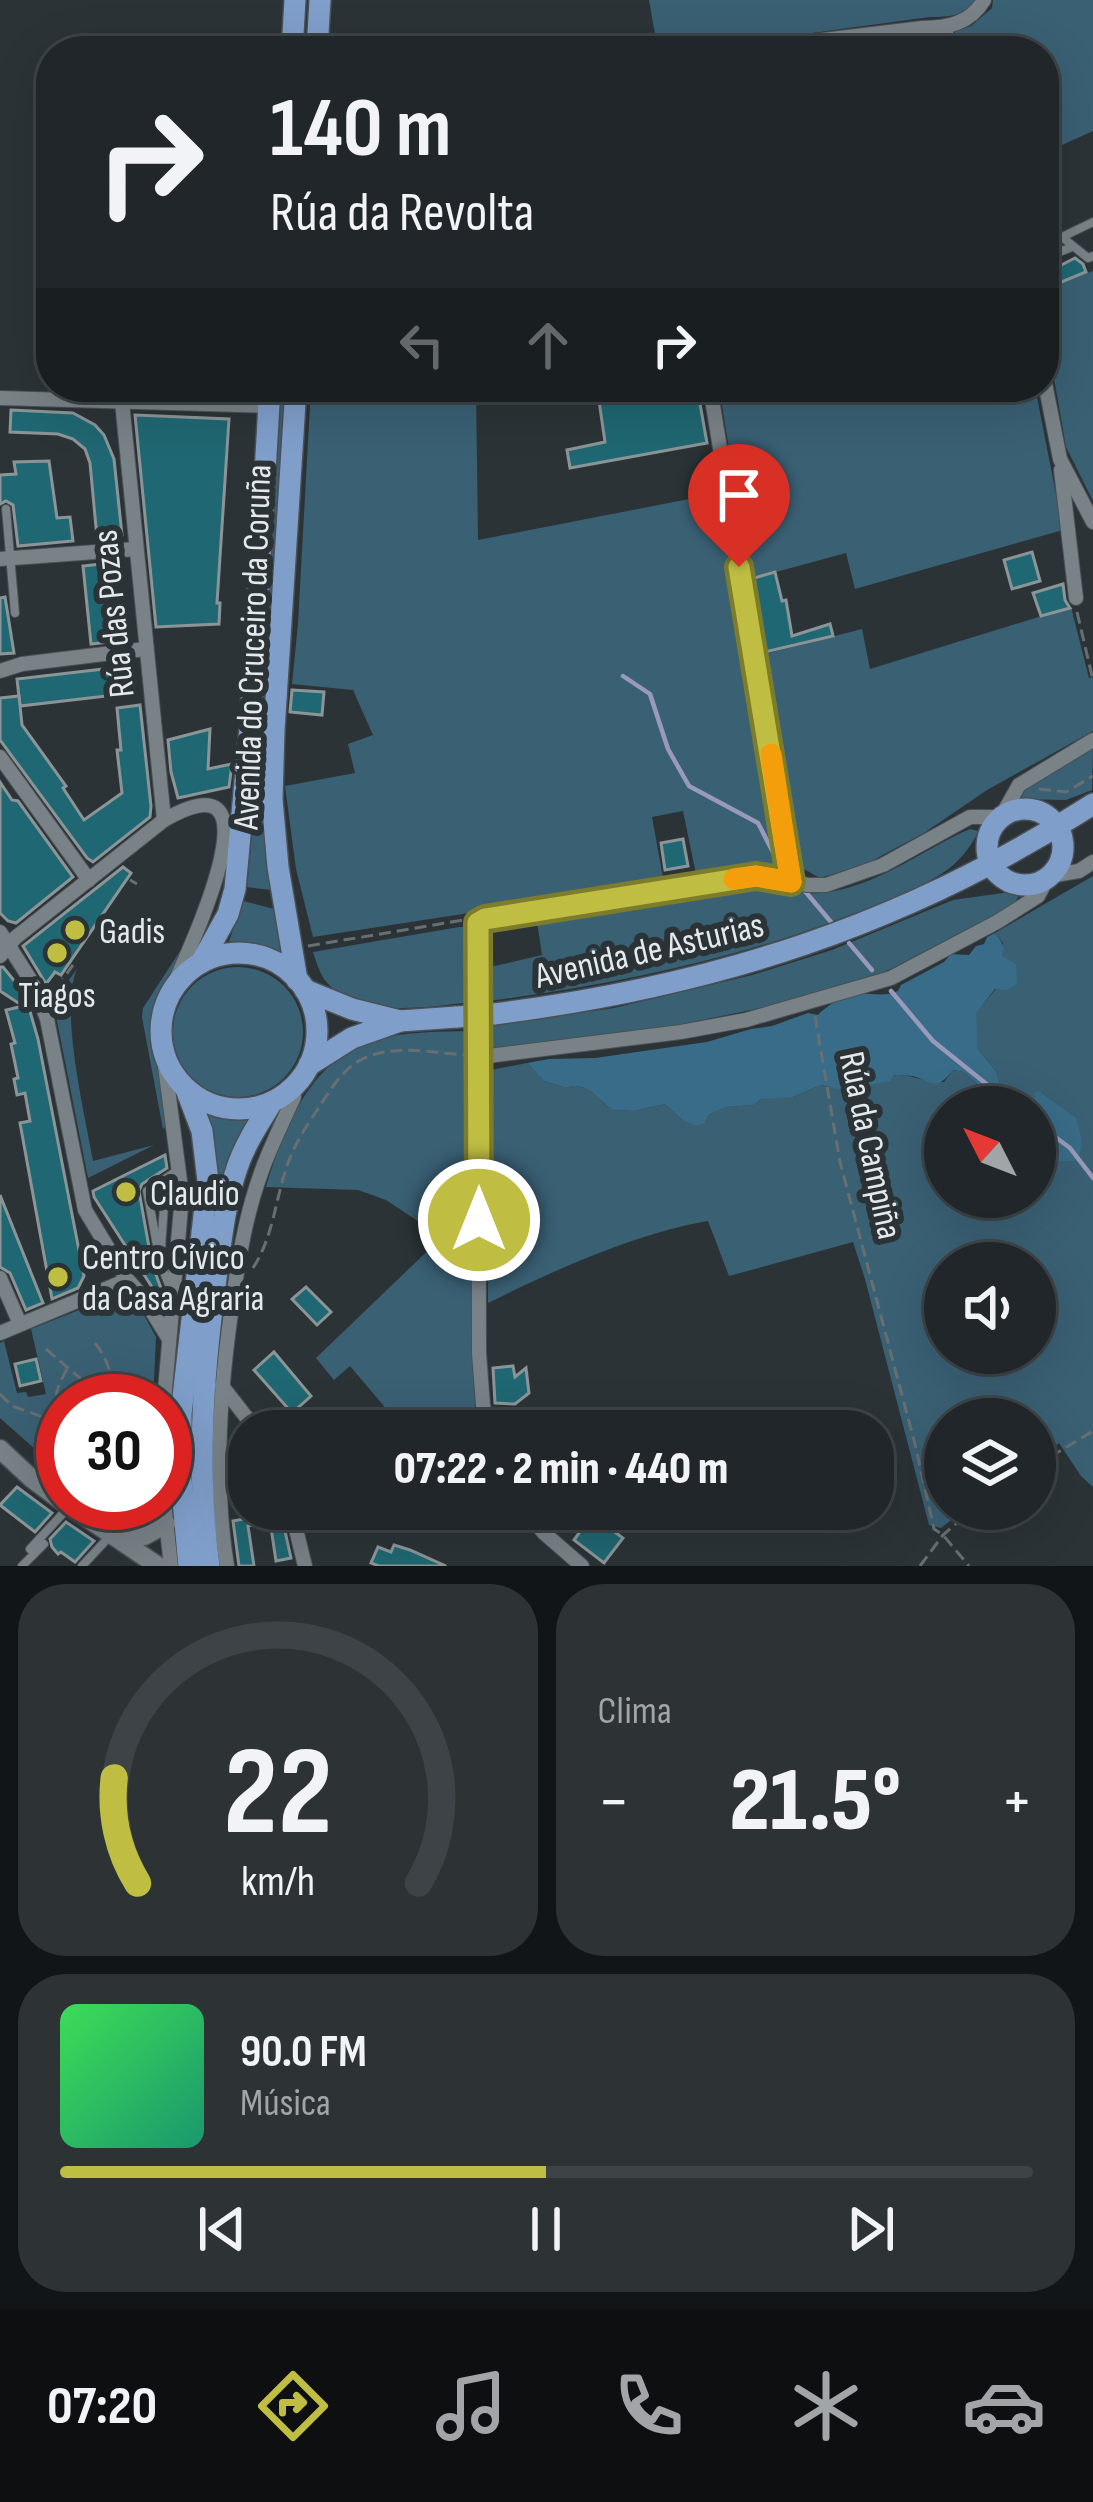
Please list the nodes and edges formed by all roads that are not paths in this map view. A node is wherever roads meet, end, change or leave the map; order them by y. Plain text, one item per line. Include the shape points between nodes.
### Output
1 (295, 0) edge
2 (320, 0) edge
3 (984, 0) edge
4 (944, 28) junction
5 (293, 36) edge
6 (318, 36) edge
7 (856, 36) edge
8 (947, 36) edge
9 (1093, 222) edge
10 (1074, 246) junction
11 (1059, 252) edge
12 (1093, 256) edge
13 (36, 397) edge
14 (0, 398) edge
15 (110, 402) edge
16 (270, 402) edge
17 (295, 402) edge
18 (712, 402) edge
19 (1049, 402) edge
20 (1060, 459) junction
21 (6, 509) dead end
22 (1093, 522) edge
23 (136, 548) junction
24 (5, 558) edge
25 (1076, 598) road end
26 (16, 613) dead end
27 (145, 649) junction
28 (0, 671) edge
29 (1093, 740) edge
30 (0, 757) edge
31 (1092, 805) edge
32 (1001, 817) junction
33 (164, 820) junction
34 (1051, 821) junction
35 (988, 837) junction
36 (1063, 852) junction
37 (1093, 862) edge
38 (992, 865) junction
39 (1049, 876) junction
40 (88, 880) junction
41 (1009, 881) junction
42 (791, 882) junction
43 (944, 889) junction
44 (3, 944) edge
45 (201, 963) junction
46 (301, 985) junction
47 (169, 996) junction
48 (400, 1021) junction
49 (163, 1051) junction
50 (480, 1057) junction
51 (308, 1066) junction
52 (292, 1087) junction
53 (185, 1088) junction
54 (272, 1102) junction
55 (173, 1173) junction
56 (160, 1262) junction
57 (0, 1278) edge
58 (126, 1278) junction
59 (173, 1294) junction
60 (143, 1297) junction
61 (20, 1324) junction
62 (0, 1333) edge
63 (169, 1339) junction
64 (166, 1374) edge
65 (222, 1386) junction
66 (241, 1410) edge
67 (484, 1410) edge
68 (220, 1418) junction
69 (228, 1420) edge
70 (0, 1449) edge
71 (36, 1482) edge
72 (45, 1530) edge
73 (102, 1530) edge
74 (155, 1530) edge
75 (167, 1530) edge
76 (295, 1530) edge
77 (542, 1530) edge
78 (110, 1536) junction
79 (44, 1544) dead end
80 (30, 1549) dead end
81 (22, 1566) edge
82 (82, 1566) edge
83 (158, 1566) edge
84 (172, 1566) edge
85 (189, 1566) edge
86 (209, 1566) edge
87 (227, 1566) edge
88 (286, 1566) edge
89 (302, 1566) edge
90 (582, 1566) edge

1 - 5 main road
2 - 6 main road
3 - 4 street via 974,15
4 - 7 street
4 - 8 street
9 - 10 lane via 1062,237
10 - 11 lane
10 - 12 lane
13 - 14 street
15 - 23 street, Rúa das Pozas
16 - 45 main road, Avenida do Cruceiro da Coruña via 235,889
17 - 46 main road, Avenida do Cruceiro da Coruña via 272,799
18 - 42 street
19 - 20 street
20 - 22 street
20 - 25 street
21 - 24 lane
23 - 24 street
23 - 27 street, Rúa das Pozas
24 - 26 lane
27 - 28 street
27 - 33 street, Rúa das Pozas
29 - 32 street via 1018,785
30 - 40 street
31 - 34 main road
31 - 36 main road
32 - 34 main road via 1027,809
32 - 35 main road
32 - 42 street via 970,817 884,865 826,885
33 - 40 street
33 - 47 street via 205,806 226,829 216,882
34 - 36 main road
34 - 38 main road, Avenida de Asturias
35 - 38 main road
35 - 43 main road
36 - 39 main road
37 - 39 street
38 - 41 main road
38 - 43 main road, Avenida de Asturias
39 - 41 main road
39 - 50 street via 1038,896 998,922 891,978 681,1033
40 - 44 street
41 - 43 main road
42 - 50 street via 756,876 485,919 478,923
43 - 48 main road, Avenida de Asturias, bridge via 752,963 609,997
44 - 58 street via 47,1019 85,1210
45 - 46 main road via 252,955
45 - 47 main road
46 - 48 main road, Avenida de Asturias via 352,1010
46 - 51 main road via 316,1022
47 - 49 main road
48 - 51 main road, Avenida de Asturias
49 - 53 main road
49 - 55 street
50 - 67 street
51 - 52 main road
52 - 54 main road
52 - 65 street via 244,1233
53 - 54 main road via 223,1108
53 - 85 main road via 202,1131 208,1181 181,1414
54 - 86 main road via 235,1173 219,1256 201,1458
55 - 56 lane
55 - 56 lane via 147,1191
55 - 59 street via 181,1211
56 - 59 lane
57 - 61 street
58 - 60 street
58 - 61 street
59 - 60 street via 164,1301
59 - 63 street
60 - 63 street
61 - 62 street
63 - 64 street
65 - 66 street
65 - 68 street
68 - 69 street
68 - 87 street
70 - 71 main road
72 - 80 lane
73 - 78 main road
74 - 78 main road
75 - 84 street
76 - 89 street
77 - 90 street
78 - 82 lane
78 - 83 main road
79 - 81 lane
88 - 89 street

